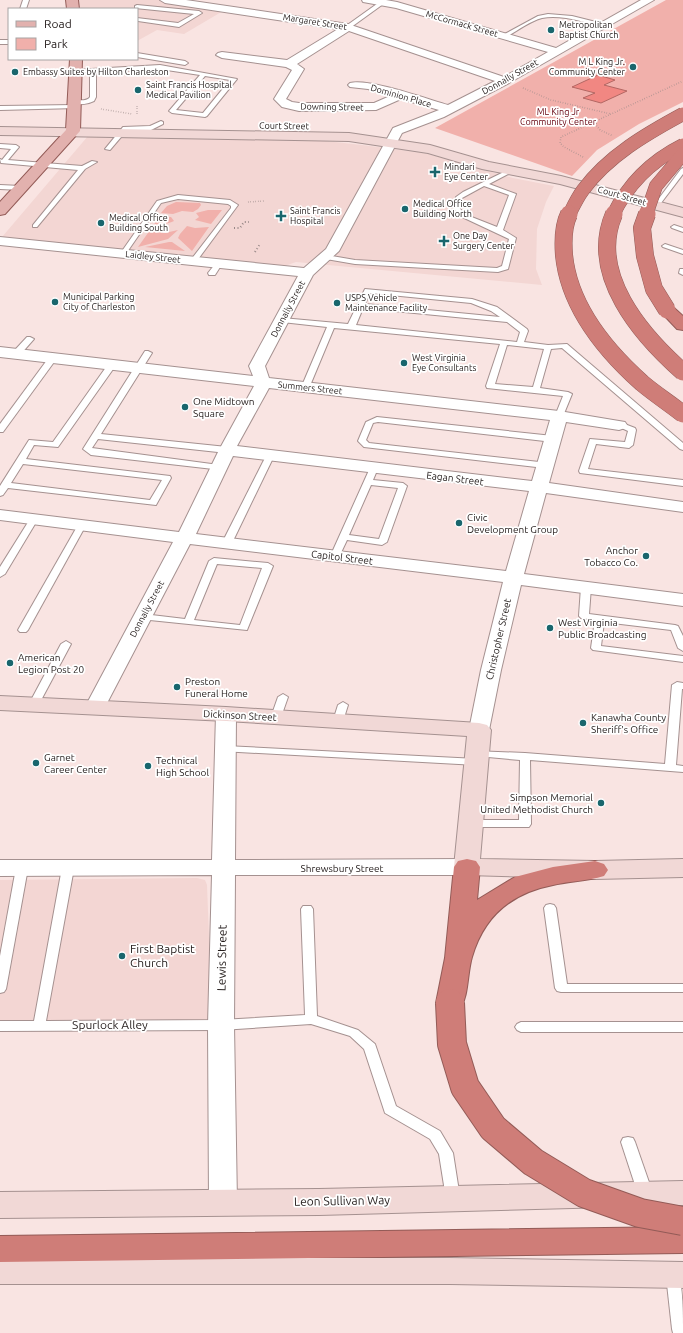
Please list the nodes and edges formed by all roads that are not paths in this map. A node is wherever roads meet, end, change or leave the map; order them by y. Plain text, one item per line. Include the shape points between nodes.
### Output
1 (165, 0) edge
2 (367, 0) edge
3 (419, 0) edge
4 (649, 0) edge
5 (186, 1) edge
6 (383, 2) junction
7 (137, 8) edge
8 (418, 11) junction
9 (138, 20) edge
10 (605, 25) junction
11 (348, 27) junction
12 (504, 36) junction
13 (556, 51) junction
14 (138, 55) edge
15 (222, 55) dead end
16 (185, 63) dead end
17 (289, 64) junction
18 (76, 65) edge
19 (93, 70) junction
20 (204, 74) junction
21 (509, 78) junction
22 (354, 85) dead end
23 (401, 95) junction
24 (75, 105) junction
25 (0, 108) edge
26 (448, 110) junction
27 (683, 114) edge
28 (0, 120) edge
29 (161, 123) junction
30 (74, 126) junction
31 (0, 130) edge
32 (120, 133) junction
33 (393, 137) junction
34 (683, 145) edge
35 (0, 146) edge
36 (108, 150) dead end
37 (683, 154) edge
38 (94, 162) dead end
39 (1, 163) edge
40 (40, 168) junction
41 (83, 168) junction
42 (512, 170) junction
43 (683, 170) edge
44 (561, 180) junction
45 (484, 184) junction
46 (0, 188) edge
47 (20, 190) junction
48 (656, 206) junction
49 (0, 211) edge
50 (683, 213) edge
51 (35, 226) dead end
52 (674, 227) dead end
53 (499, 230) junction
54 (683, 230) edge
55 (0, 242) edge
56 (665, 246) dead end
57 (683, 252) edge
58 (123, 254) junction
59 (326, 257) junction
60 (194, 261) junction
61 (307, 273) junction
62 (362, 306) junction
63 (282, 320) junction
64 (510, 320) junction
65 (331, 325) junction
66 (683, 325) edge
67 (351, 327) junction
68 (30, 339) dead end
69 (504, 343) junction
70 (520, 344) junction
71 (548, 347) junction
72 (0, 352) edge
73 (148, 353) dead end
74 (16, 354) junction
75 (53, 358) junction
76 (112, 365) junction
77 (138, 368) junction
78 (683, 372) edge
79 (263, 383) junction
80 (305, 388) junction
81 (536, 390) junction
82 (683, 414) edge
83 (560, 416) junction
84 (619, 425) joint
85 (0, 430) edge
86 (96, 436) junction
87 (553, 439) junction
88 (683, 447) edge
89 (227, 450) junction
90 (270, 456) junction
91 (20, 461) junction
92 (545, 465) junction
93 (219, 468) junction
94 (371, 475) junction
95 (683, 483) edge
96 (539, 487) junction
97 (2, 489) edge
98 (683, 509) edge
99 (0, 515) edge
100 (34, 519) junction
101 (82, 525) junction
102 (185, 537) junction
103 (344, 537) junction
104 (227, 543) junction
105 (335, 557) junction
106 (0, 574) edge
107 (513, 578) junction
108 (586, 588) junction
109 (683, 600) edge
110 (143, 617) junction
111 (600, 618) junction
112 (188, 622) junction
113 (23, 630) dead end
114 (66, 644) dead end
115 (683, 648) edge
116 (683, 659) edge
117 (683, 686) edge
118 (0, 703) edge
119 (34, 704) junction
120 (95, 707) junction
121 (226, 714) junction
122 (478, 748) junction
123 (225, 749) junction
124 (525, 756) junction
125 (670, 768) junction
126 (683, 769) edge
127 (471, 824) junction
128 (467, 867) junction
129 (11, 868) edge
130 (68, 868) junction
131 (222, 868) junction
132 (683, 868) edge
133 (596, 870) junction
134 (550, 908) dead end
135 (307, 909) dead end
136 (458, 958) junction
137 (683, 988) edge
138 (0, 989) edge
139 (311, 1019) junction
140 (221, 1025) junction
141 (0, 1026) edge
142 (39, 1026) junction
143 (521, 1027) dead end
144 (683, 1027) edge
145 (628, 1142) dead end
146 (683, 1193) edge
147 (644, 1194) junction
148 (454, 1199) junction
149 (223, 1203) junction
150 (0, 1205) edge
151 (683, 1221) edge
152 (683, 1240) edge
153 (0, 1249) edge
154 (0, 1271) edge
155 (678, 1275) edge
156 (679, 1331) edge

1 - 5 street, Margaret Street
2 - 6 street, McCormack Street
3 - 8 street via 424,8
4 - 10 street, Donnally Street
5 - 11 street, Margaret Street
6 - 8 street, McCormack Street
6 - 11 lane
7 - 9 lane via 137,4 199,13 179,25
8 - 12 street, McCormack Street
10 - 12 lane via 545,16
10 - 13 street, Donnally Street
11 - 17 street
11 - 21 street, Margaret Street
12 - 13 street, McCormack Street
13 - 21 street, Donnally Street
14 - 16 lane
15 - 17 street
17 - 23 street, Downing Street via 298,68 280,100 289,105 367,108
18 - 19 lane
18 - 24 main road
19 - 20 lane via 160,67
19 - 24 lane via 92,100
20 - 20 lane via 234,79 205,114 172,111
21 - 26 street, Donnally Street
22 - 23 street, Dominion Place
23 - 26 street, Dominion Place
24 - 25 lane
24 - 30 main road
26 - 33 street, Donnally Street
27 - 82 highway, bridge via 627,146 581,191 569,212 564,228 563,248 566,271 576,301 590,325 641,382
28 - 30 street, Court Street
29 - 30 street, Court Street
29 - 32 lane via 150,128 125,128
29 - 33 street, Court Street via 352,127
30 - 31 street, Court Street
30 - 32 street, Court Street
30 - 40 main road
32 - 33 street, Court Street
32 - 36 lane
33 - 42 street, Court Street via 487,166
33 - 44 street, Court Street via 423,135
33 - 59 street, Donnally Street via 332,251
34 - 78 highway, bridge via 643,172 618,203 606,243 608,262 615,285 635,321 655,346
35 - 39 lane via 16,147
37 - 66 highway, bridge via 656,186 642,228 645,256 654,289 667,310
38 - 41 lane
39 - 40 lane
40 - 41 lane
40 - 47 main road
41 - 51 lane
42 - 44 street, Court Street
42 - 45 lane
43 - 48 lane
44 - 48 street, Court Street
45 - 53 lane via 513,194
45 - 53 lane via 458,197 456,207 462,215
46 - 47 lane
47 - 49 main road
48 - 50 street, Court Street
52 - 54 lane
53 - 59 lane via 513,238 505,267 498,270 355,262
55 - 58 street, Laidley Street
56 - 57 lane
58 - 60 street, Laidley Street
58 - 60 lane via 159,202 178,197 230,202 235,205
59 - 61 street, Donnally Street
60 - 61 street, Laidley Street via 215,268
61 - 63 street, Donnally Street
62 - 64 lane
62 - 64 lane via 368,291 472,301 494,309
62 - 67 lane
63 - 65 lane
63 - 79 street, Donnally Street via 258,366
64 - 70 lane via 524,331
65 - 67 lane
65 - 80 lane
67 - 69 lane
68 - 74 lane
69 - 70 lane
69 - 81 lane via 490,386
70 - 71 lane
71 - 81 lane
71 - 88 lane via 564,346
72 - 74 street, Summers Street
73 - 77 lane
74 - 75 street, Summers Street
75 - 76 street, Summers Street
75 - 85 lane
76 - 77 street, Summers Street
76 - 91 lane via 55,445 32,442
77 - 79 street, Summers Street
77 - 86 lane
79 - 80 street, Summers Street
79 - 89 street, Donnally Street
80 - 83 street, Summers Street
81 - 83 lane via 568,394
83 - 84 street, Summers Street
83 - 87 street, Christopher Street
84 - 95 lane via 632,430 629,445 593,441 583,472
86 - 89 lane
86 - 93 lane via 87,449 91,452
87 - 92 street, Christopher Street
87 - 92 lane via 377,419 370,422 362,441 367,445
89 - 90 street, Eagan Street
89 - 93 street, Donnally Street
90 - 94 street, Eagan Street
90 - 104 lane
91 - 97 lane
91 - 97 lane via 167,478 153,503
92 - 96 street, Christopher Street
93 - 102 street, Donnally Street
94 - 96 street, Eagan Street
94 - 103 lane
94 - 103 lane via 403,486 382,542
96 - 98 street, Eagan Street
96 - 107 street, Christopher Street
99 - 100 street, Capitol Street
100 - 101 street, Capitol Street
100 - 106 lane
101 - 102 street, Capitol Street
101 - 113 lane
102 - 104 street, Capitol Street
102 - 110 street, Donnally Street
103 - 105 lane
104 - 105 street, Capitol Street
105 - 107 street, Capitol Street
107 - 108 street, Capitol Street
107 - 122 street, Christopher Street via 491,670
108 - 109 street, Capitol Street
108 - 111 lane via 584,616
110 - 112 lane
110 - 120 street, Donnally Street
111 - 115 lane via 675,628
111 - 116 lane via 596,648
112 - 112 lane via 244,628 268,566 214,561
114 - 119 lane
117 - 125 lane via 677,685
118 - 119 street, Dickinson Street
119 - 120 street, Dickinson Street
120 - 121 street, Dickinson Street
121 - 122 street, Dickinson Street via 279,707 341,713
121 - 123 street, Lewis Street
122 - 123 lane
122 - 124 lane
122 - 127 street, Christopher Street
123 - 131 street, Lewis Street
124 - 125 lane
124 - 127 lane via 525,824
125 - 126 lane
127 - 128 street, Christopher Street
128 - 131 street, Shrewsbury Street
128 - 133 street, Shrewsbury Street
128 - 136 highway
129 - 130 street, Shrewsbury Street
129 - 138 lane
130 - 131 street, Shrewsbury Street
130 - 142 lane
131 - 140 street, Lewis Street
132 - 133 street, Shrewsbury Street
133 - 136 highway via 524,883 488,904 467,934
134 - 137 lane via 561,988
135 - 139 lane
136 - 151 highway, bridge via 450,1003 452,1044 465,1087 493,1128 533,1162 584,1193 640,1213
139 - 140 lane, Spurlock Alley
139 - 148 lane via 354,1033 370,1047 390,1109 435,1135 446,1153
140 - 142 lane, Spurlock Alley
140 - 149 street, Lewis Street
141 - 142 lane, Spurlock Alley
143 - 144 lane
145 - 147 lane
146 - 147 street, Leon Sullivan Way
147 - 148 street, Leon Sullivan Way
148 - 149 street, Leon Sullivan Way
149 - 150 street, Leon Sullivan Way
152 - 153 highway
154 - 155 street via 450,1271
155 - 156 lane

